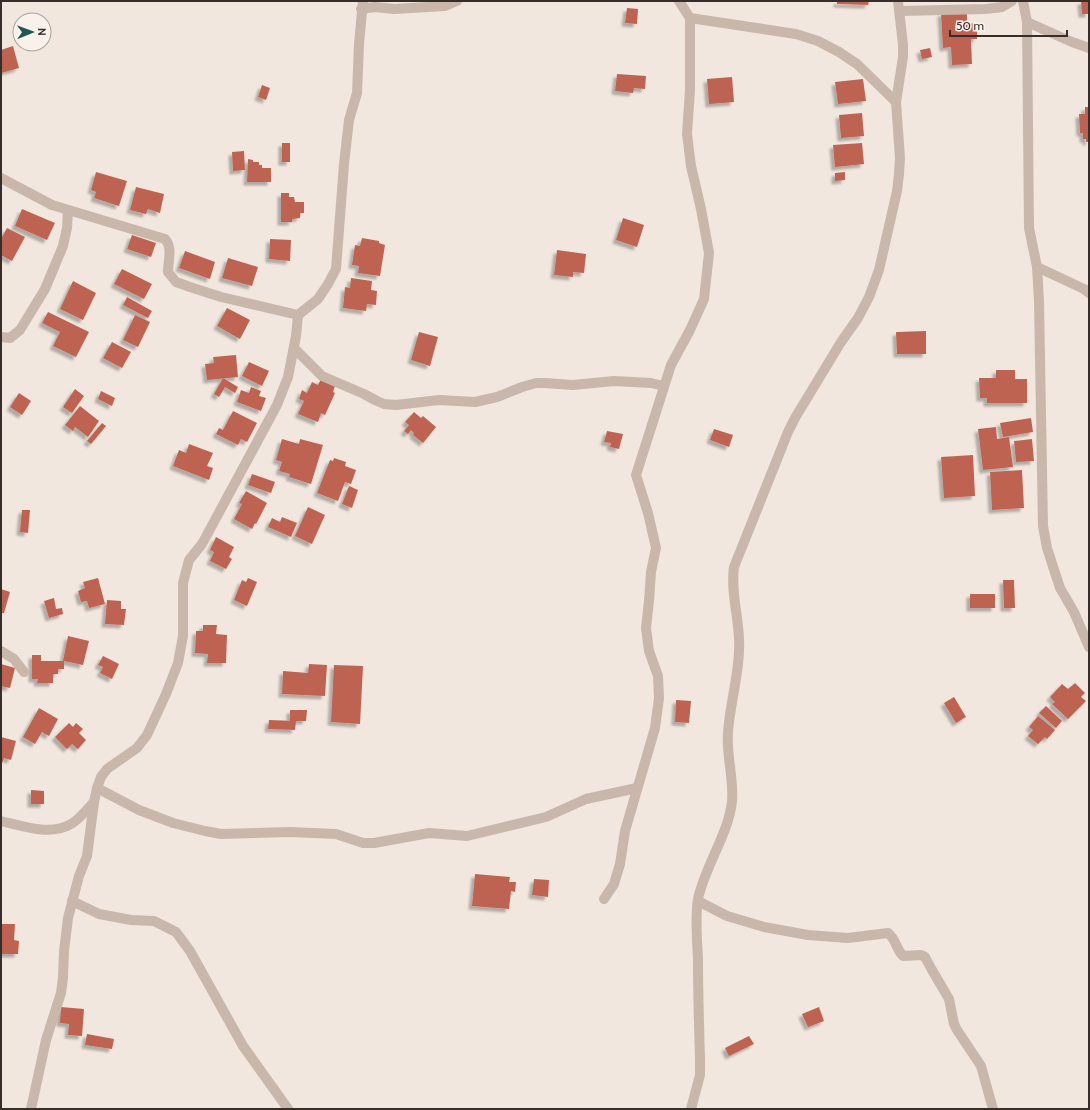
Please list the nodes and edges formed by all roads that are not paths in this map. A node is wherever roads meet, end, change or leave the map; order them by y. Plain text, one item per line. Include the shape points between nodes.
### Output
1 (457, 1) edge
2 (679, 1) edge
3 (1012, 1) edge
4 (1023, 1) edge
5 (362, 5) edge
6 (899, 6) edge
7 (690, 18) junction
8 (1027, 22) junction
9 (1089, 48) edge
10 (896, 102) junction
11 (1, 178) edge
12 (68, 210) junction
13 (1037, 267) junction
14 (1089, 293) edge
15 (298, 316) junction
16 (1, 337) edge
17 (294, 348) junction
18 (664, 386) junction
19 (1089, 647) edge
20 (1, 651) edge
21 (24, 672) dead end
22 (97, 788) junction
23 (637, 788) junction
24 (94, 802) junction
25 (1, 821) edge
26 (604, 899) dead end
27 (72, 901) junction
28 (698, 901) junction
29 (31, 1109) edge
30 (288, 1109) edge
31 (691, 1109) edge
32 (993, 1109) edge

1 - 5 street via 445,6 394,9
2 - 7 street
3 - 6 street via 1002,7 986,9
4 - 8 street
5 - 15 street via 357,93 349,120 336,269 318,299
6 - 10 street via 903,57
7 - 10 street via 796,34 818,41 857,64
7 - 18 street via 687,134 708,253 704,299 671,365
8 - 9 street
8 - 13 street via 1030,228
10 - 28 street via 899,174 879,270 858,318 840,342 790,428 734,567 733,587 739,651 727,747 732,804 702,883
11 - 12 street via 52,205
12 - 15 street via 165,239 170,252 168,272 176,282 221,297
12 - 16 street via 63,246 45,289 20,330 10,338
13 - 14 street
13 - 19 street via 1043,526 1060,588
15 - 17 street
17 - 18 street via 322,376 384,404 438,400 481,401 540,383 573,385 614,381
17 - 22 street via 288,377 277,405 202,544 189,560 183,583 183,636 179,656 156,718 137,748 107,768
18 - 23 street via 636,475 656,548 646,628 649,651 658,676 659,698 655,728
20 - 21 street via 14,660
22 - 23 street via 139,810 173,823 205,831 221,834 336,834 374,843 429,833 467,836 546,817 586,799
22 - 24 street
23 - 26 street via 625,831 620,864 614,884
24 - 25 street via 71,824 58,829 43,829
24 - 27 street via 87,856
27 - 29 street via 61,993 46,1040
27 - 30 street via 99,914 154,921 176,932 190,950 243,1046
28 - 31 street via 700,1075
28 - 32 street via 727,916 764,927 808,935 848,938 888,933 903,956 925,957 949,999 957,1030 981,1066

